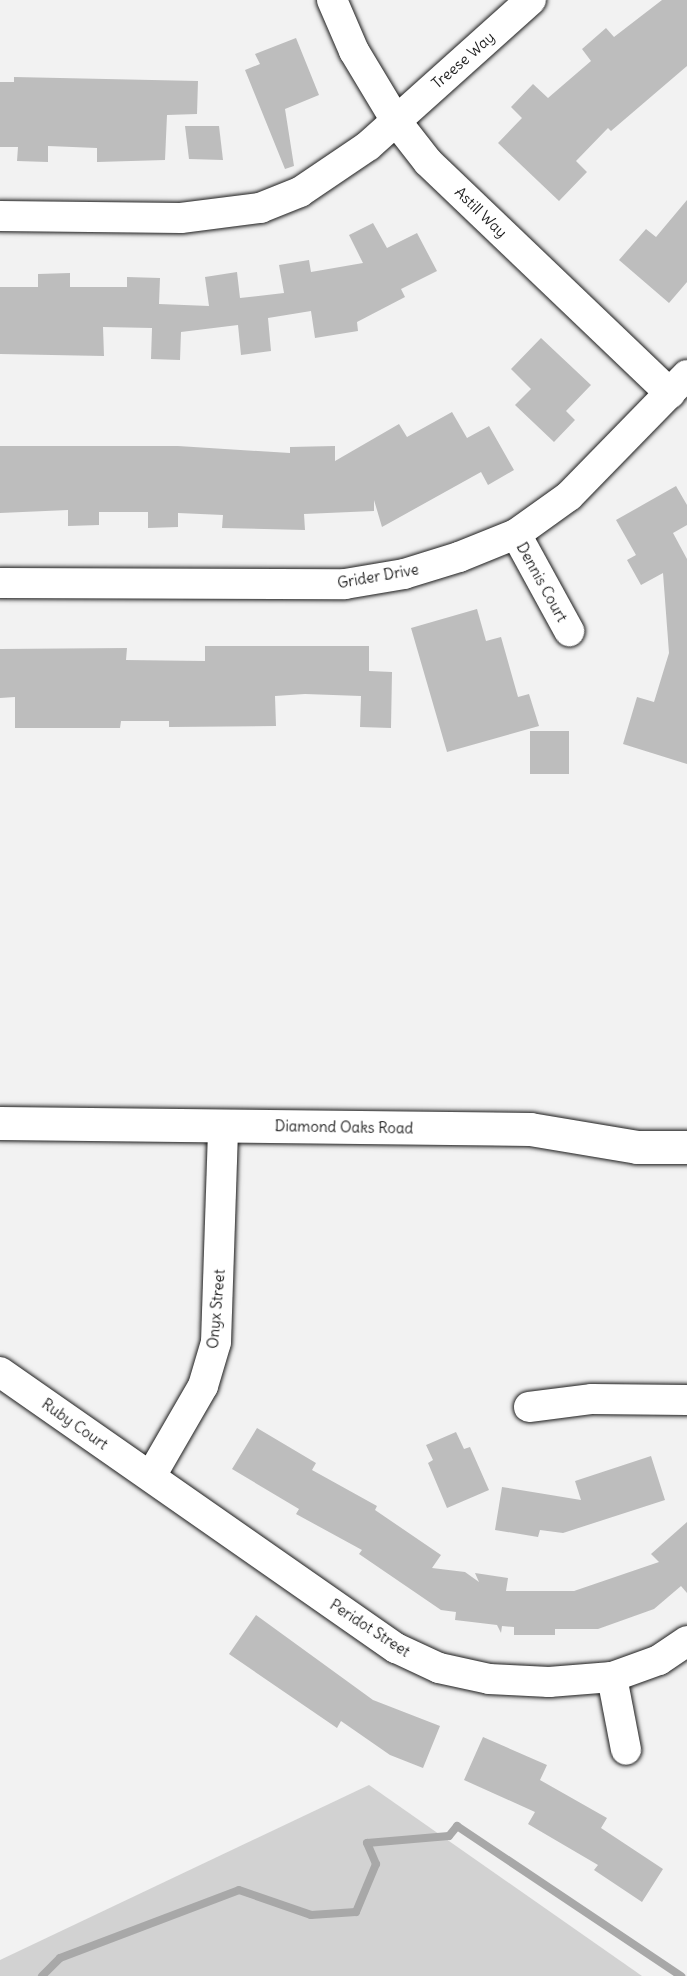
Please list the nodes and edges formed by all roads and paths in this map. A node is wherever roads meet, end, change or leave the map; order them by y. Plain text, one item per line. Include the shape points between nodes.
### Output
1 (333, 0) edge
2 (531, 0) edge
3 (396, 121) junction
4 (0, 216) edge
5 (678, 384) edge
6 (516, 534) junction
7 (0, 583) edge
8 (569, 631) dead end
9 (0, 1123) edge
10 (223, 1127) junction
11 (687, 1147) edge
12 (0, 1372) edge
13 (687, 1400) edge
14 (529, 1407) dead end
15 (151, 1476) junction
16 (687, 1641) edge
17 (612, 1677) junction
18 (626, 1750) dead end

1 - 3 street, Astill Way via 354,51
2 - 3 street, Treese Way
3 - 4 street via 335,171 260,208 181,218
3 - 5 street, Astill Way via 428,162
5 - 6 street, Grider Drive via 569,496
6 - 7 street, Grider Drive via 404,574 345,584
6 - 8 street, Dennis Court
9 - 10 street, Diamond Oaks Road
10 - 11 street, Diamond Oaks Road via 530,1129 637,1146
10 - 15 street, Onyx Street via 216,1342 202,1386
12 - 15 street, Ruby Court
13 - 14 street via 592,1399
15 - 17 street, Peridot Street via 396,1648 439,1668 489,1678 549,1682
16 - 17 street, Peridot Street via 659,1660
17 - 18 street

